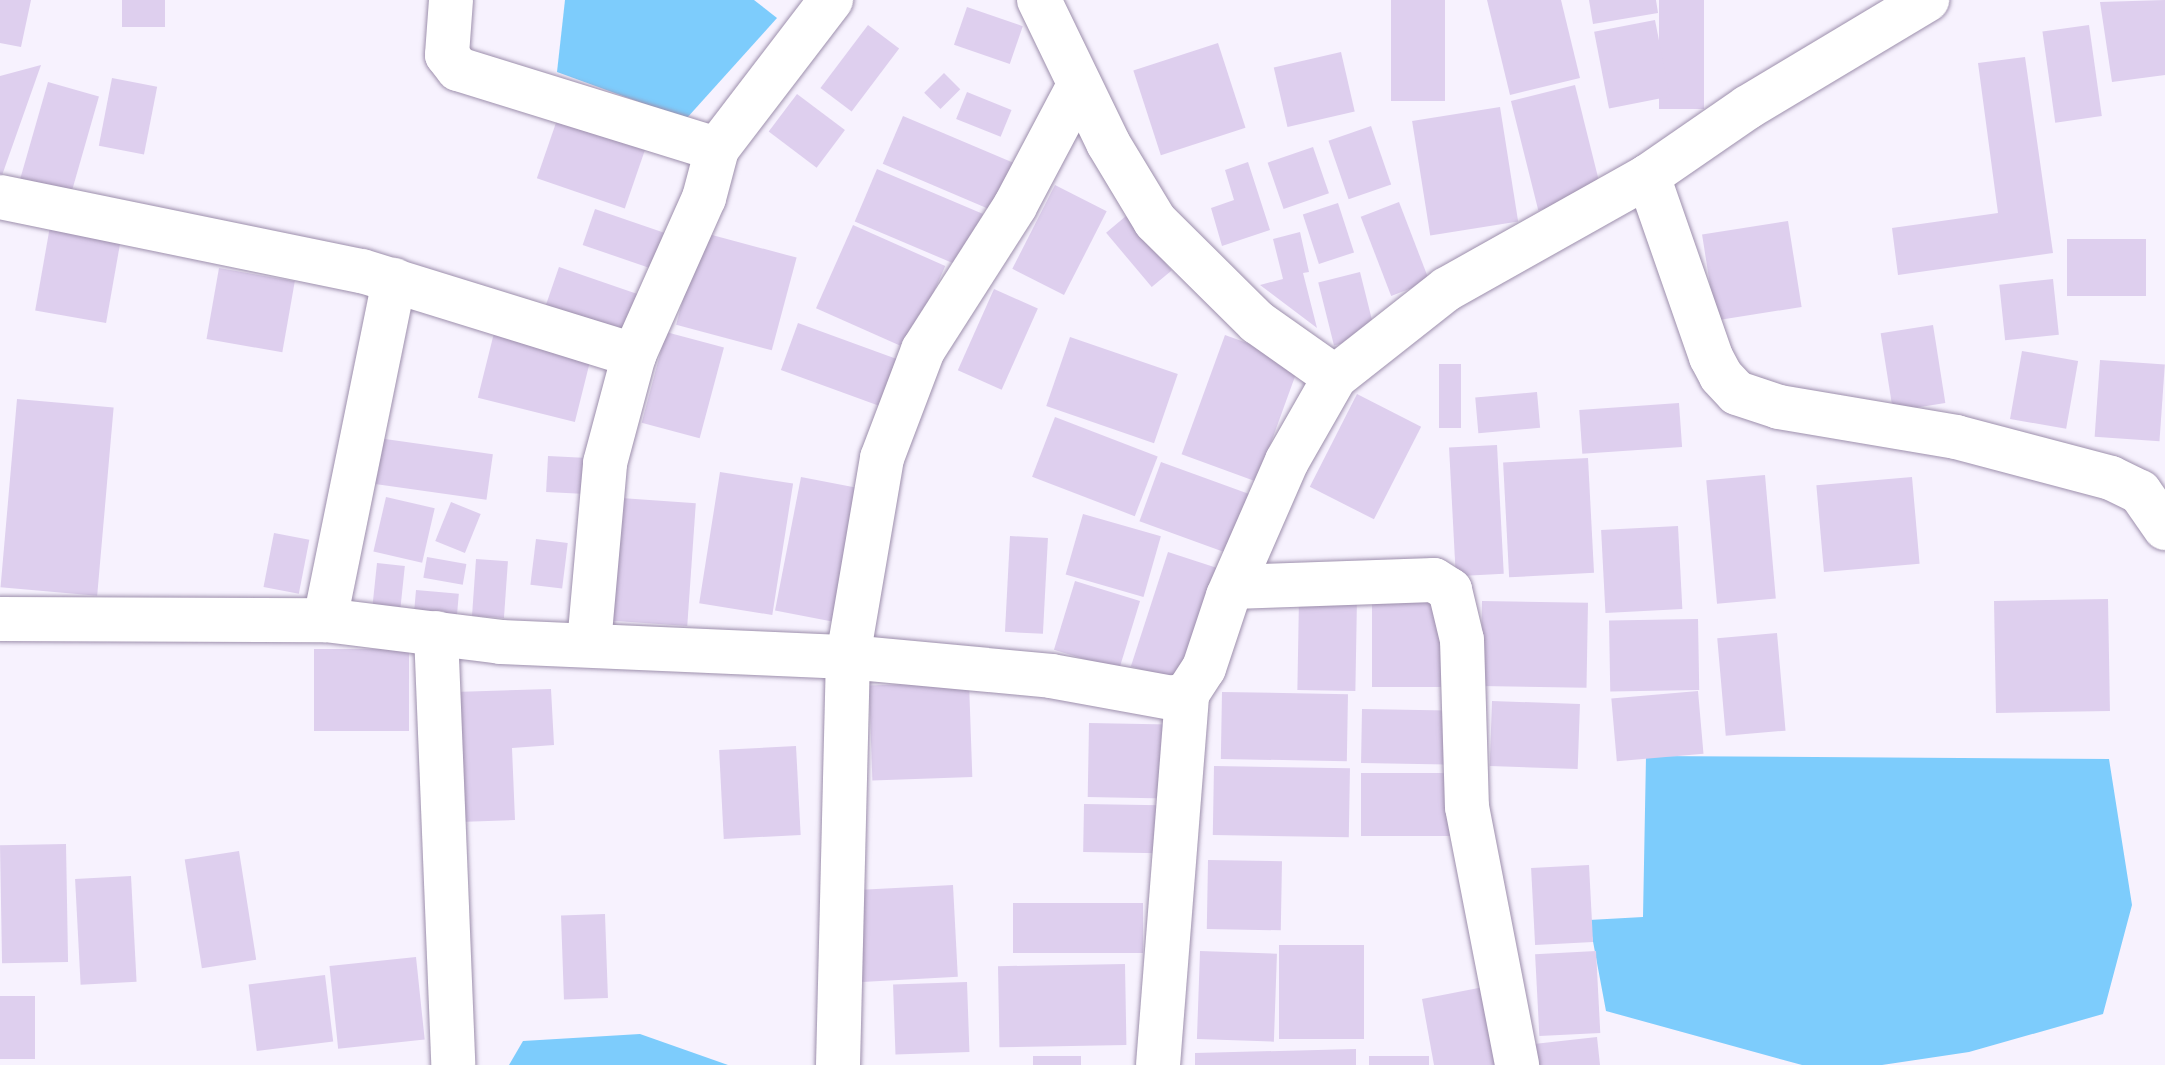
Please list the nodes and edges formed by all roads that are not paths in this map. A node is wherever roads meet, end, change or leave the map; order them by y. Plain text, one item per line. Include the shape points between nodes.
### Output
1 (451, 0) edge
2 (831, 0) edge
3 (1039, 0) edge
4 (1927, 0) edge
5 (1079, 85) junction
6 (717, 149) junction
7 (1648, 176) junction
8 (0, 197) edge
9 (394, 280) junction
10 (634, 355) junction
11 (1335, 377) junction
12 (2165, 528) edge
13 (1233, 587) junction
14 (0, 619) edge
15 (325, 620) junction
16 (436, 633) junction
17 (589, 644) junction
18 (848, 657) junction
19 (1187, 694) junction
20 (453, 1065) edge
21 (838, 1065) edge
22 (1158, 1065) edge
23 (1517, 1065) edge

1 - 6 street via 447,55 458,69
2 - 6 street
3 - 5 street
4 - 7 street via 1748,107
5 - 11 street via 1155,221 1257,322
5 - 18 street via 1015,206 923,350 894,420 874,495
6 - 10 street via 704,198
7 - 11 street via 1447,289
7 - 12 street via 1711,357 1737,393 1779,407 1956,437 2111,478 2140,492
8 - 9 street
9 - 10 street
9 - 15 street
10 - 17 street via 605,463
11 - 13 street via 1287,461
13 - 19 street via 1204,668
13 - 23 street via 1434,580 1450,590 1462,640 1467,807
14 - 15 street
15 - 16 street
16 - 17 street via 501,642
16 - 20 street
17 - 18 street
18 - 19 street via 1051,676 1172,698
18 - 21 street
19 - 22 street

